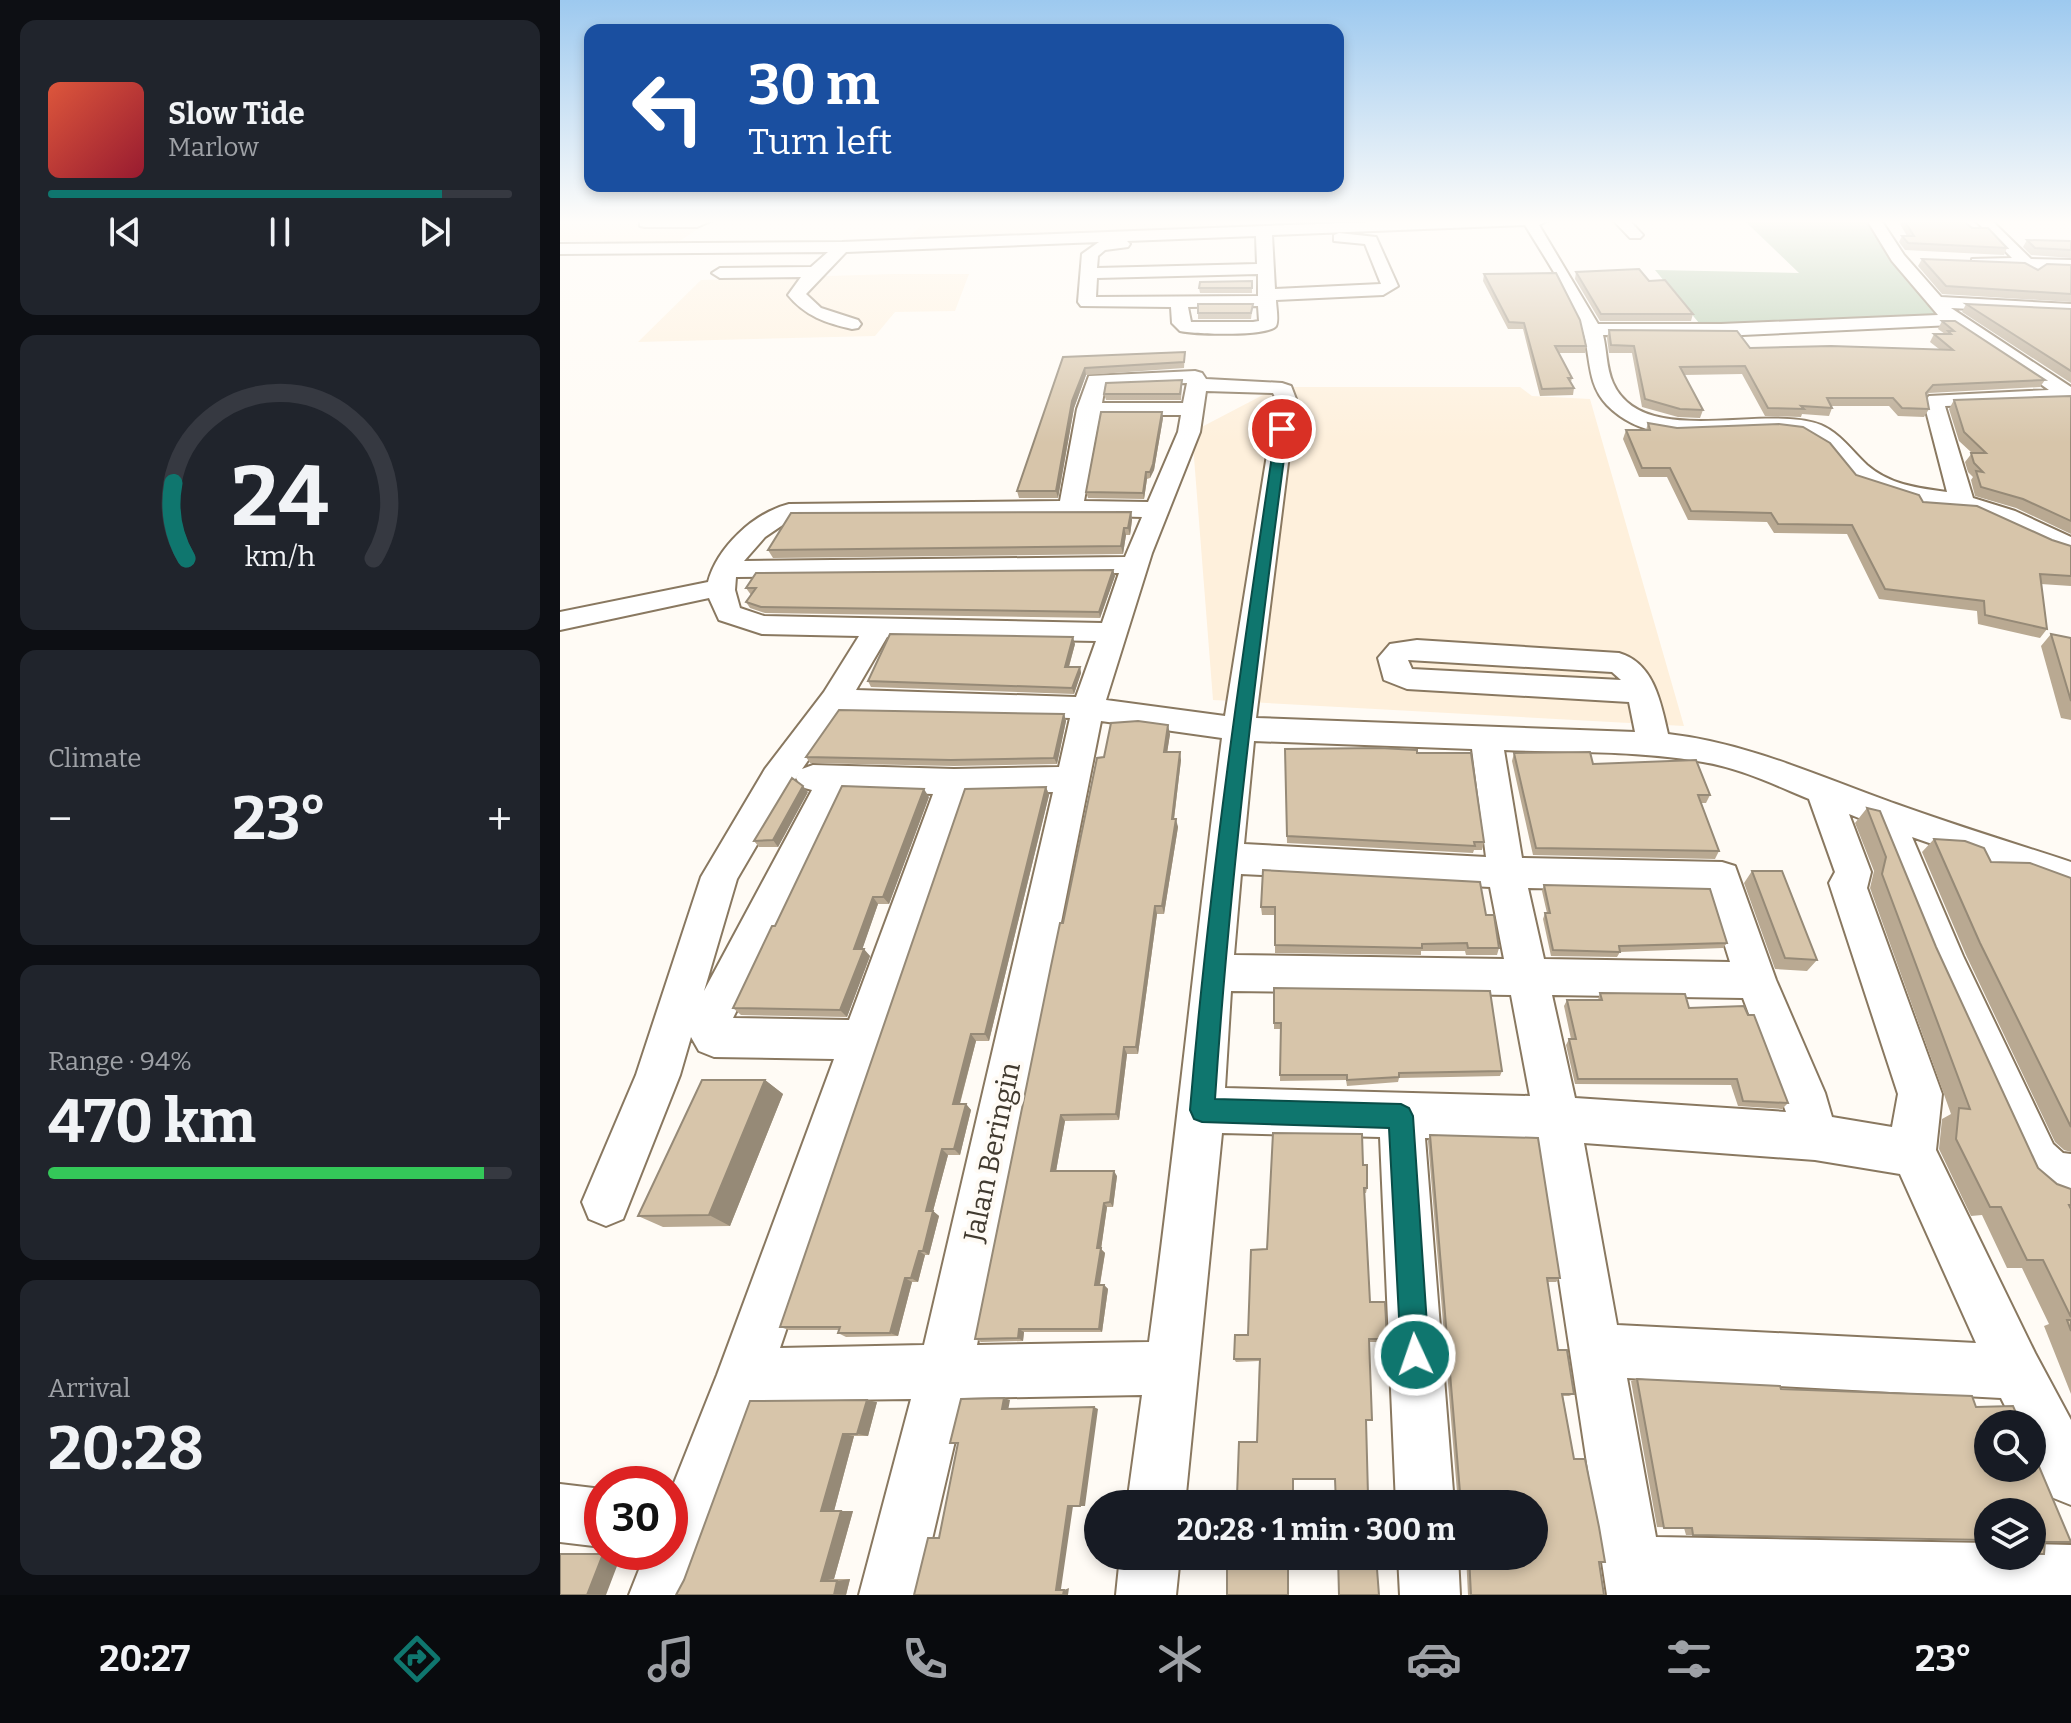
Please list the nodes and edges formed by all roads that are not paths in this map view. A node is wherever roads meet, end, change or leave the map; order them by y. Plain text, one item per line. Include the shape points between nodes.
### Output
1 (797, 294) edge
2 (1087, 294) edge
3 (1266, 294) edge
4 (1318, 294) edge
5 (1575, 294) edge
6 (1929, 294) edge
7 (1266, 298) junction
8 (1936, 302) junction
9 (1179, 303) junction
10 (2069, 308) edge
11 (1953, 319) junction
12 (852, 324) dead end
13 (1592, 329) junction
14 (2071, 396) edge
15 (1195, 397) junction
16 (1088, 409) junction
17 (1962, 502) junction
18 (1071, 508) junction
19 (1157, 510) junction
20 (2071, 547) edge
21 (1135, 565) junction
22 (723, 579) junction
23 (560, 621) edge
24 (878, 628) junction
25 (1112, 632) junction
26 (1640, 692) junction
27 (835, 700) junction
28 (1088, 708) junction
29 (1239, 729) junction
30 (1486, 737) junction
31 (1654, 744) junction
32 (777, 778) junction
33 (835, 778) junction
34 (1072, 779) junction
35 (954, 782) junction
36 (1823, 790) junction
37 (1885, 814) junction
38 (1225, 858) junction
39 (1506, 873) junction
40 (2071, 877) edge
41 (1212, 973) junction
42 (1529, 977) junction
43 (1756, 980) junction
44 (863, 1040) junction
45 (1202, 1110) junction
46 (1401, 1116) junction
47 (1557, 1119) junction
48 (1815, 1137) junction
49 (1914, 1154) junction
50 (2071, 1177) edge
51 (606, 1202) dead end
52 (1595, 1350) junction
53 (1170, 1368) junction
54 (945, 1370) junction
55 (2016, 1372) junction
56 (744, 1375) junction
57 (2071, 1477) edge
58 (1157, 1490) edge
59 (1424, 1490) edge
60 (688, 1501) edge
61 (560, 1513) edge
62 (584, 1516) edge
63 (665, 1570) edge
64 (1149, 1570) edge
65 (1429, 1570) edge
66 (2071, 1575) edge
67 (1634, 1581) edge
68 (659, 1595) edge
69 (889, 1595) edge
70 (1146, 1595) edge
71 (1430, 1595) edge

1 - 12 street via 815,312
2 - 9 street via 1091,304
3 - 7 street
4 - 7 street
5 - 13 street
6 - 8 street
7 - 9 street
7 - 9 street via 1268,324 1254,328 1186,327
8 - 10 street
8 - 11 street
11 - 13 street via 1737,329
11 - 14 street
13 - 17 street via 1603,387 1642,419 1672,427 1802,426 1823,432 1871,480
14 - 17 street via 1936,400
15 - 16 street
15 - 16 street via 1195,377 1189,375 1104,377 1093,383
15 - 19 street, Jalan Beringin via 1189,432
15 - 29 street via 1275,387 1286,393
16 - 18 street
17 - 20 street via 2014,517
18 - 19 street
18 - 22 street via 789,511 766,522
19 - 21 street, Jalan Beringin
21 - 22 street
21 - 25 street, Jalan Beringin
22 - 23 street
22 - 24 street via 729,614 742,621
24 - 25 street
24 - 27 street
25 - 28 street, Jalan Beringin
26 - 26 street via 1630,668 1619,663 1417,650 1400,651 1393,658 1395,673 1407,679
26 - 31 street
27 - 28 street
27 - 32 street
28 - 29 street
28 - 34 street, Jalan Beringin
29 - 30 street
29 - 38 street
30 - 31 street
30 - 39 street
31 - 36 street via 1743,760
32 - 33 street
32 - 51 street via 719,877 658,1075
33 - 35 street
33 - 44 street via 709,1031 714,1037
34 - 35 street
34 - 54 street, Jalan Beringin
35 - 44 street
36 - 37 street
36 - 49 street via 1853,872 1847,883 1920,1094 1910,1138
37 - 40 street
37 - 50 street via 2037,1160 2053,1175
38 - 39 street
38 - 41 street
39 - 42 street
39 - 43 street via 1722,877
41 - 42 street
41 - 45 street
42 - 43 street
42 - 47 street
43 - 48 street via 1803,1093
44 - 56 street
45 - 46 street
45 - 53 street
46 - 47 street
46 - 59 street
47 - 48 street
47 - 52 street
48 - 49 street
49 - 55 street
52 - 55 street
52 - 67 street
53 - 54 street
53 - 58 street
54 - 56 street
54 - 69 street, Jalan Beringin
55 - 57 street
56 - 60 street
61 - 62 street
63 - 68 street
64 - 70 street
65 - 71 street
66 - 67 street

